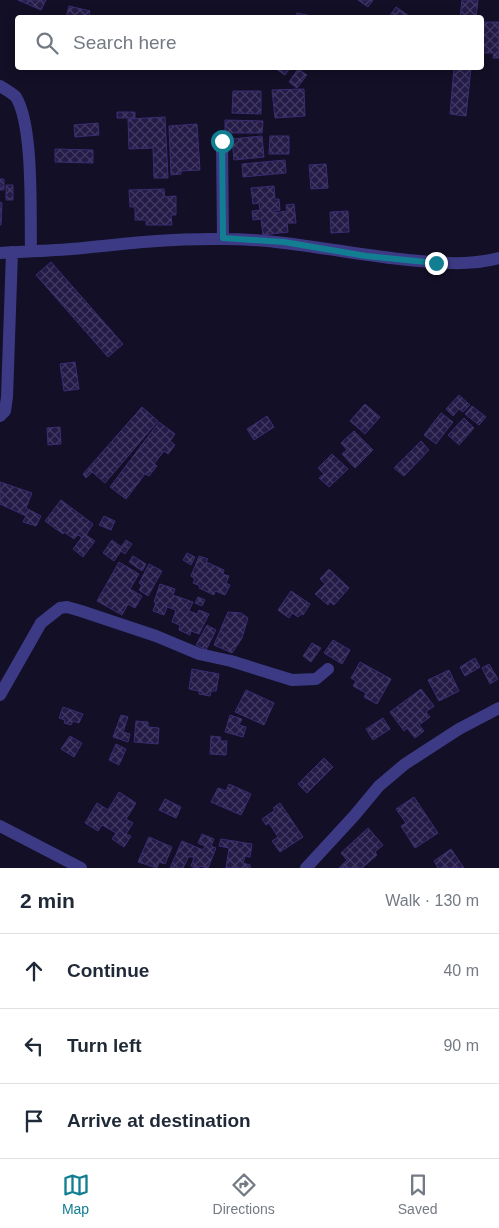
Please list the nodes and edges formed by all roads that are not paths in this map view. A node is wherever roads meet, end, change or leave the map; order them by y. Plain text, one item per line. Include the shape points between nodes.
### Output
1 (0, 86) edge
2 (222, 141) dead end
3 (223, 238) junction
4 (31, 251) junction
5 (6, 252) edge
6 (499, 258) edge
7 (0, 416) edge
8 (328, 669) dead end
9 (0, 695) edge
10 (499, 708) edge
11 (0, 826) edge
12 (81, 868) edge
13 (306, 868) edge

1 - 4 street via 15,96 23,113 28,153
2 - 3 street
3 - 4 street
3 - 6 street via 284,242 366,256 436,263
4 - 5 street
5 - 7 street via 7,397 5,412
8 - 9 street via 316,678 292,680 199,654 156,636 67,607 60,608 41,623
10 - 13 street via 405,764 379,786
11 - 12 street

